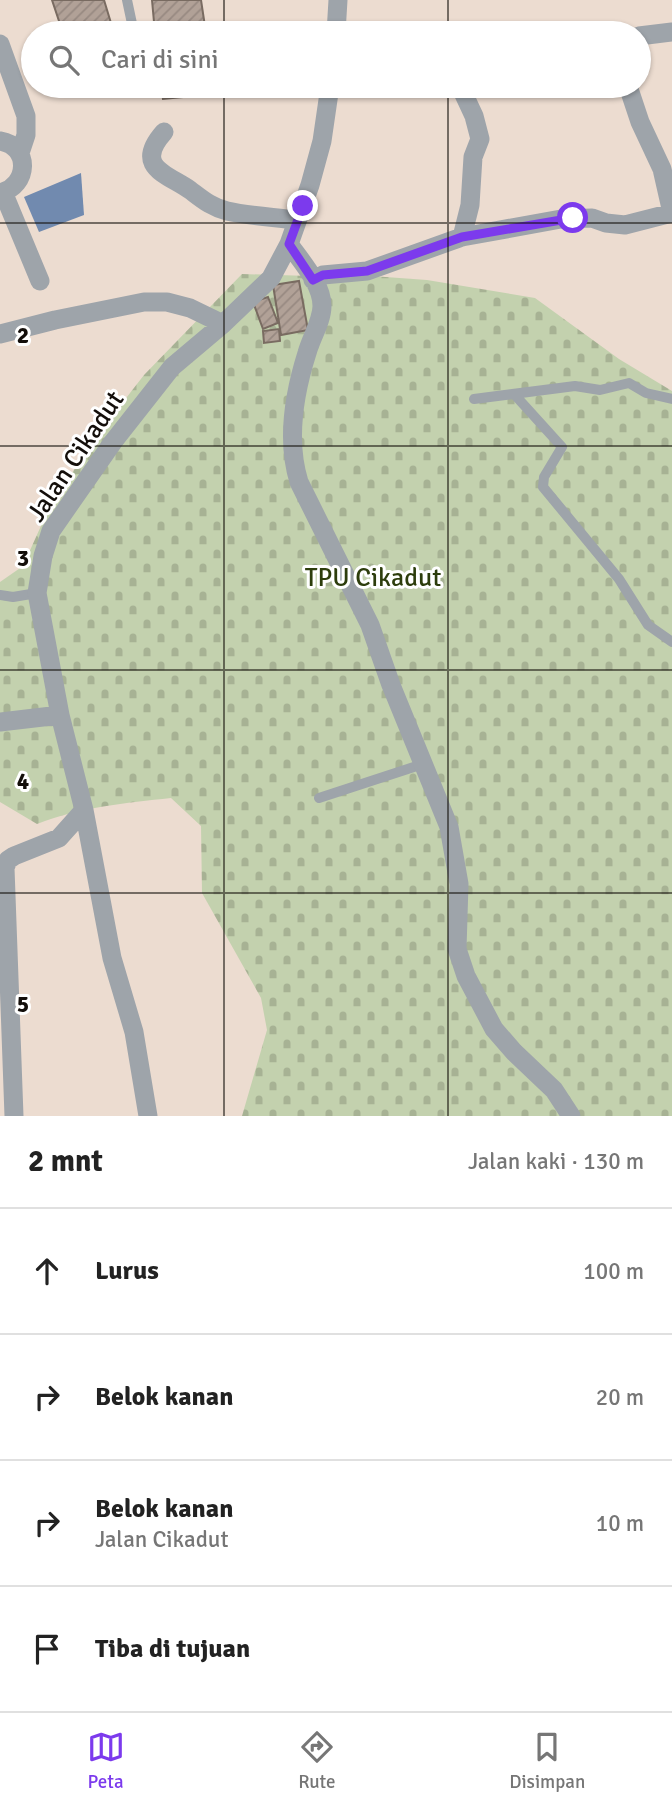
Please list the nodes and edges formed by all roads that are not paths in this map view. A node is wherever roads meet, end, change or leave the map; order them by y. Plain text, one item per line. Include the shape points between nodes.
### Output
1 (127, 0) edge
2 (338, 0) edge
3 (131, 21) edge
4 (337, 21) edge
5 (672, 32) edge
6 (651, 35) edge
7 (0, 44) edge
8 (329, 98) edge
9 (466, 98) edge
10 (632, 98) edge
11 (164, 132) dead end
12 (0, 141) edge
13 (20, 153) junction
14 (1, 192) edge
15 (672, 213) edge
16 (296, 220) junction
17 (462, 237) junction
18 (289, 244) junction
19 (313, 280) junction
20 (40, 281) dead end
21 (223, 324) junction
22 (0, 334) edge
23 (514, 394) junction
24 (474, 399) dead end
25 (672, 399) edge
26 (37, 593) junction
27 (0, 595) edge
28 (672, 642) edge
29 (60, 715) junction
30 (0, 722) edge
31 (423, 764) junction
32 (319, 798) dead end
33 (84, 810) junction
34 (2, 871) edge
35 (4, 931) edge
36 (572, 1115) edge
37 (14, 1116) edge
38 (148, 1116) edge

1 - 3 lane
2 - 4 street
5 - 6 street
7 - 13 street via 26,116
8 - 16 street, Jalan Cikadut via 310,186
9 - 17 street via 480,139 473,157 470,205
10 - 15 street via 662,169
11 - 16 street via 155,143 153,160 166,178 226,211
12 - 13 street
13 - 14 street via 21,177
14 - 20 street
15 - 17 street via 625,225 592,218 561,219
16 - 18 street, Jalan Cikadut
17 - 19 street via 367,271
18 - 19 street
18 - 21 street, Jalan Cikadut via 271,278
19 - 31 street via 322,305 293,411 293,464 370,625
21 - 22 street via 190,308 144,302
21 - 26 street, Jalan Cikadut via 172,367 51,531
23 - 24 lane
23 - 25 lane via 575,386 600,390 629,383
23 - 28 lane via 562,447 543,486 619,579 648,625
26 - 27 lane
26 - 29 street, Jalan Cikadut
29 - 30 street
29 - 33 street, Jalan Cikadut
31 - 32 lane
31 - 36 street via 449,827 459,884 457,948 466,976 494,1029
33 - 34 street via 59,838 14,856
33 - 38 street, Jalan Cikadut
34 - 35 street
35 - 37 street

